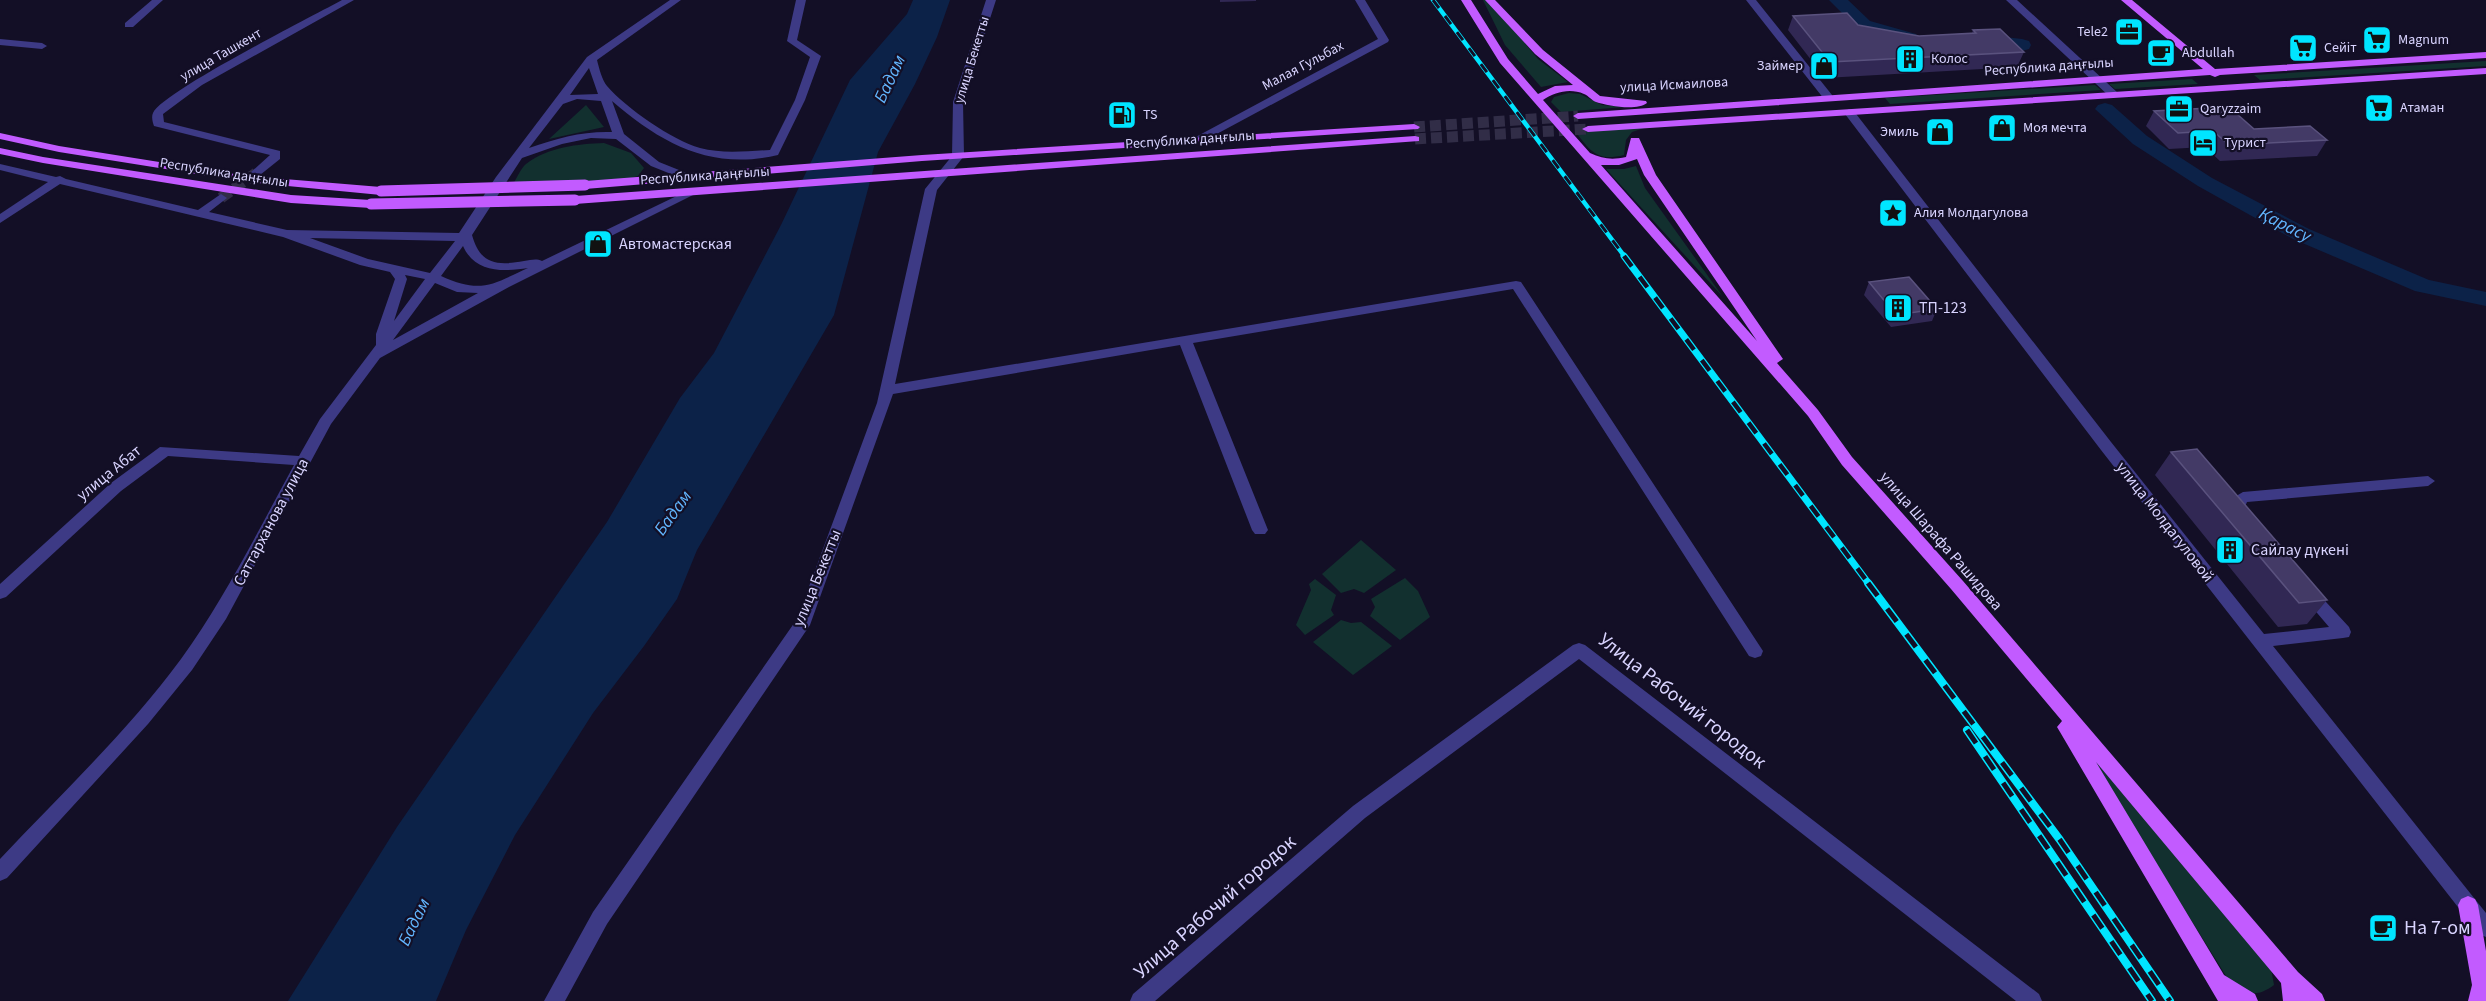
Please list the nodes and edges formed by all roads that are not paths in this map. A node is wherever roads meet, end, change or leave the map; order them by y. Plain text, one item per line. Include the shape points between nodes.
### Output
1 (158, 0) edge
2 (349, 0) edge
3 (676, 0) edge
4 (801, 0) edge
5 (990, 0) edge
6 (1360, 0) edge
7 (1466, 0) edge
8 (1490, 0) edge
9 (1751, 0) edge
10 (2011, 0) edge
11 (2126, 0) edge
12 (129, 25) dead end
13 (0, 42) edge
14 (42, 46) dead end
15 (2486, 55) edge
16 (591, 59) junction
17 (2486, 71) edge
18 (2213, 72) junction
19 (2096, 79) junction
20 (2231, 87) junction
21 (603, 92) junction
22 (1589, 93) junction
23 (2114, 95) junction
24 (1828, 97) junction
25 (1537, 100) junction
26 (560, 101) junction
27 (1842, 112) junction
28 (1578, 116) tunnel mouth
29 (1588, 129) tunnel mouth
30 (0, 136) edge
31 (619, 136) junction
32 (1196, 141) junction
33 (1634, 141) junction
34 (0, 151) edge
35 (1582, 153) junction
36 (520, 155) junction
37 (958, 156) junction
38 (655, 164) junction
39 (0, 167) edge
40 (943, 168) junction
41 (256, 173) tunnel mouth
42 (690, 178) junction
43 (60, 179) junction
44 (644, 181) junction
45 (691, 193) junction
46 (221, 198) tunnel mouth
47 (198, 215) junction
48 (0, 219) edge
49 (287, 234) junction
50 (360, 234) junction
51 (464, 235) junction
52 (340, 253) junction
53 (563, 255) junction
54 (395, 269) junction
55 (432, 278) junction
56 (492, 290) junction
57 (1185, 340) junction
58 (377, 352) junction
59 (887, 390) junction
60 (1813, 413) junction
61 (304, 461) junction
62 (2428, 481) dead end
63 (2251, 528) edge
64 (1260, 530) dead end
65 (2297, 580) edge
66 (0, 593) edge
67 (2259, 641) junction
68 (1755, 651) dead end
69 (2045, 690) junction
70 (0, 872) edge
71 (2468, 905) junction
72 (2486, 928) edge
73 (2291, 979) junction
74 (2217, 982) junction
75 (554, 1001) edge
76 (1140, 1001) edge
77 (2032, 1001) edge
78 (2230, 1001) edge
79 (2248, 1001) edge
80 (2294, 1001) edge
81 (2315, 1001) edge
82 (2478, 1001) edge

1 - 12 street
2 - 41 street, улица Ташкент via 198,83 158,114 158,124 276,153
3 - 16 street, Саттарханова улица
4 - 21 street via 792,41 816,56 774,153 713,154 682,144 651,128
5 - 37 street, улица Бекетты via 958,102
6 - 32 street, Малая Гульбах via 1384,40
7 - 25 main road via 1504,61
8 - 22 main road, улица Исмаилова via 1539,52
9 - 24 street
10 - 19 street
11 - 18 main road
13 - 14 street
15 - 18 main road, Республика даңғылы
16 - 21 street
16 - 26 street, Саттарханова улица
17 - 20 main road, Республика даңғылы
18 - 19 main road, Республика даңғылы
18 - 20 main road
19 - 23 street
19 - 24 main road, Республика даңғылы
20 - 23 main road, Республика даңғылы
21 - 26 street
21 - 31 street
22 - 24 main road, улица Исмаилова via 1597,99 1632,103 1771,94
22 - 25 main road via 1566,88 1551,90
23 - 27 main road, Республика даңғылы
24 - 28 main road, Республика даңғылы
25 - 35 main road
26 - 36 street, Саттарханова улица
27 - 29 main road, Республика даңғылы
27 - 33 main road via 1664,128 1639,134
27 - 67 street, улица Молдагуловой
30 - 44 main road, Республика даңғылы, bridge via 247,179 381,191
31 - 36 street via 591,135 559,141
31 - 38 street
32 - 37 main road, Республика даңғылы
32 - 40 main road, Республика даңғылы via 1414,133
33 - 35 main road via 1631,159 1615,164 1598,162
33 - 60 main road, улица Шарафа Рашидова via 1650,175
34 - 45 main road, Республика даңғылы, bridge via 281,197 371,204 575,200
35 - 60 main road, улица Шарафа Рашидова
36 - 51 street, Саттарханова улица
37 - 40 street, улица Бекетты
38 - 42 street
38 - 44 street
39 - 43 street
40 - 42 main road, Республика даңғылы via 759,170
40 - 45 main road, Республика даңғылы
40 - 59 street, улица Бекетты via 932,189
42 - 44 main road, Республика даңғылы
43 - 47 street
43 - 48 street
45 - 53 street
46 - 47 street
47 - 49 street
49 - 50 street
49 - 52 street
50 - 51 street
50 - 52 street via 345,244
51 - 53 street via 472,253 485,263 505,267
51 - 55 street, Саттарханова улица
52 - 54 street
53 - 56 street
54 - 55 street
54 - 58 street via 401,279 397,298
55 - 56 street via 457,288
55 - 58 street, Саттарханова улица
56 - 58 street
57 - 59 street
57 - 64 street
57 - 68 street via 1516,285
58 - 61 street, Саттарханова улица via 325,422
59 - 75 street, улица Бекетты via 804,621 600,918
60 - 69 main road, улица Шарафа Рашидова via 1847,461
61 - 66 street, улица Абат via 165,451 116,487
61 - 70 street, Саттарханова улица via 220,615 186,665 142,719
62 - 63 street via 2243,497 2236,503 2236,510
65 - 67 street via 2343,632
67 - 71 street, улица Молдагуловой
69 - 73 main road
69 - 74 main road
71 - 72 street, улица Молдагуловой
71 - 82 main road via 2482,985
73 - 80 main road
73 - 81 main road
74 - 78 main road
74 - 79 main road
76 - 77 street, Улица Рабочий городок via 1359,812 1580,650

